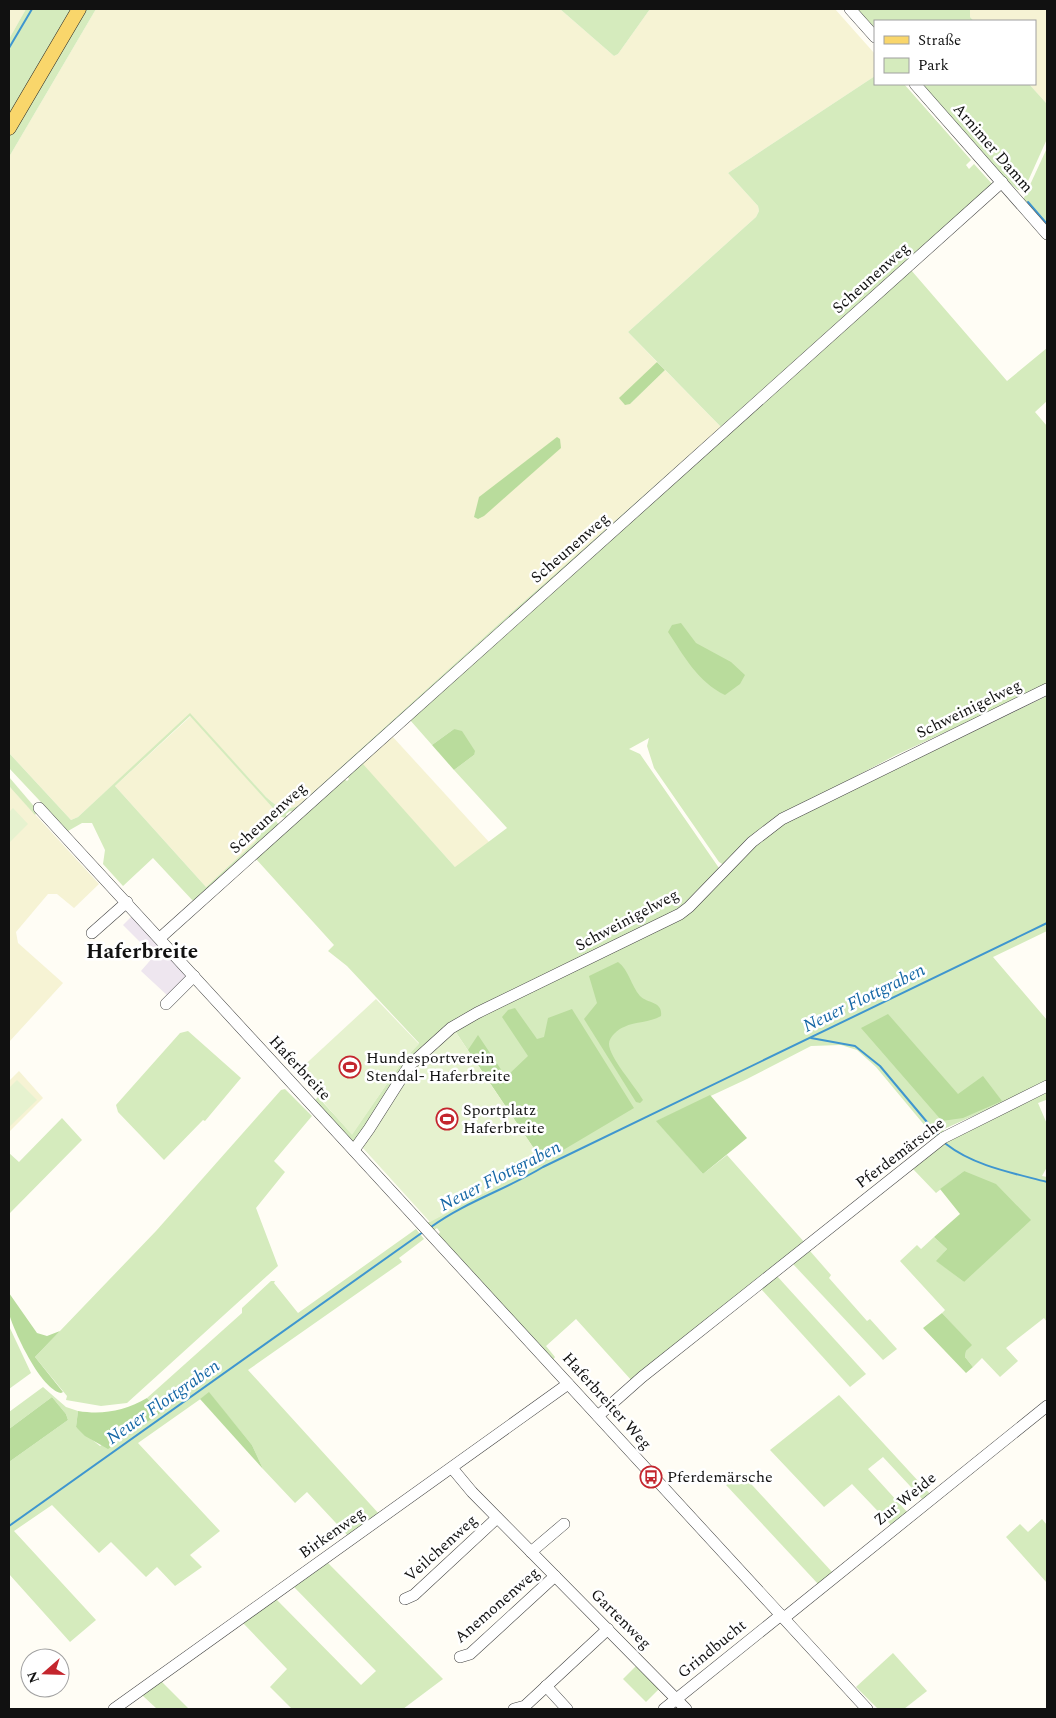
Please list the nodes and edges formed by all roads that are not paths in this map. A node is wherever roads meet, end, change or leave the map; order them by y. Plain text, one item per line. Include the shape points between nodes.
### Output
1 (79, 9) edge
2 (850, 9) edge
3 (874, 36) edge
4 (916, 85) edge
5 (9, 128) edge
6 (1002, 182) junction
7 (1047, 234) edge
8 (1047, 689) edge
9 (39, 808) dead end
10 (126, 902) junction
11 (92, 933) dead end
12 (160, 938) junction
13 (194, 976) junction
14 (166, 1004) dead end
15 (1047, 1086) edge
16 (354, 1150) junction
17 (382, 1182) joint
18 (568, 1384) junction
19 (1047, 1406) edge
20 (598, 1416) junction
21 (452, 1468) junction
22 (497, 1518) junction
23 (564, 1524) dead end
24 (531, 1552) junction
25 (555, 1576) junction
26 (405, 1600) dead end
27 (782, 1617) junction
28 (608, 1629) junction
29 (460, 1657) dead end
30 (546, 1686) junction
31 (677, 1699) junction
32 (114, 1709) edge
33 (514, 1709) edge
34 (567, 1709) edge
35 (664, 1709) edge
36 (686, 1709) edge
37 (867, 1709) edge

1 - 5 main road
2 - 3 street
4 - 6 street, Arnimer Damm
6 - 7 street, Arnimer Damm
6 - 12 street, Scheunenweg
8 - 16 street, Schweinigelweg via 782,820 752,842 680,914 458,1023 409,1066
9 - 10 street, Haferbreite
10 - 11 street
10 - 12 street, Haferbreite
12 - 13 street, Haferbreite
13 - 14 street
13 - 16 street, Haferbreite
15 - 20 street, Pferdemärsche via 943,1138 642,1377
16 - 17 street, Haferbreite
17 - 18 street, Haferbreiter Weg
18 - 20 street, Haferbreiter Weg
18 - 21 street, Birkenweg
19 - 27 street, Zur Weide
20 - 27 street, Haferbreiter Weg
21 - 22 street, Gartenweg
21 - 32 street, Birkenweg
22 - 24 street, Gartenweg
22 - 26 street, Veilchenweg
23 - 24 street
24 - 25 street, Gartenweg
25 - 28 street, Gartenweg
25 - 29 street, Anemonenweg via 470,1654
27 - 31 street, Grindbucht
27 - 37 street, Haferbreiter Weg
28 - 30 street
28 - 31 street, Gartenweg
30 - 33 street via 525,1706
30 - 34 street
31 - 35 street, Grindbucht
31 - 36 street, Gartenweg

